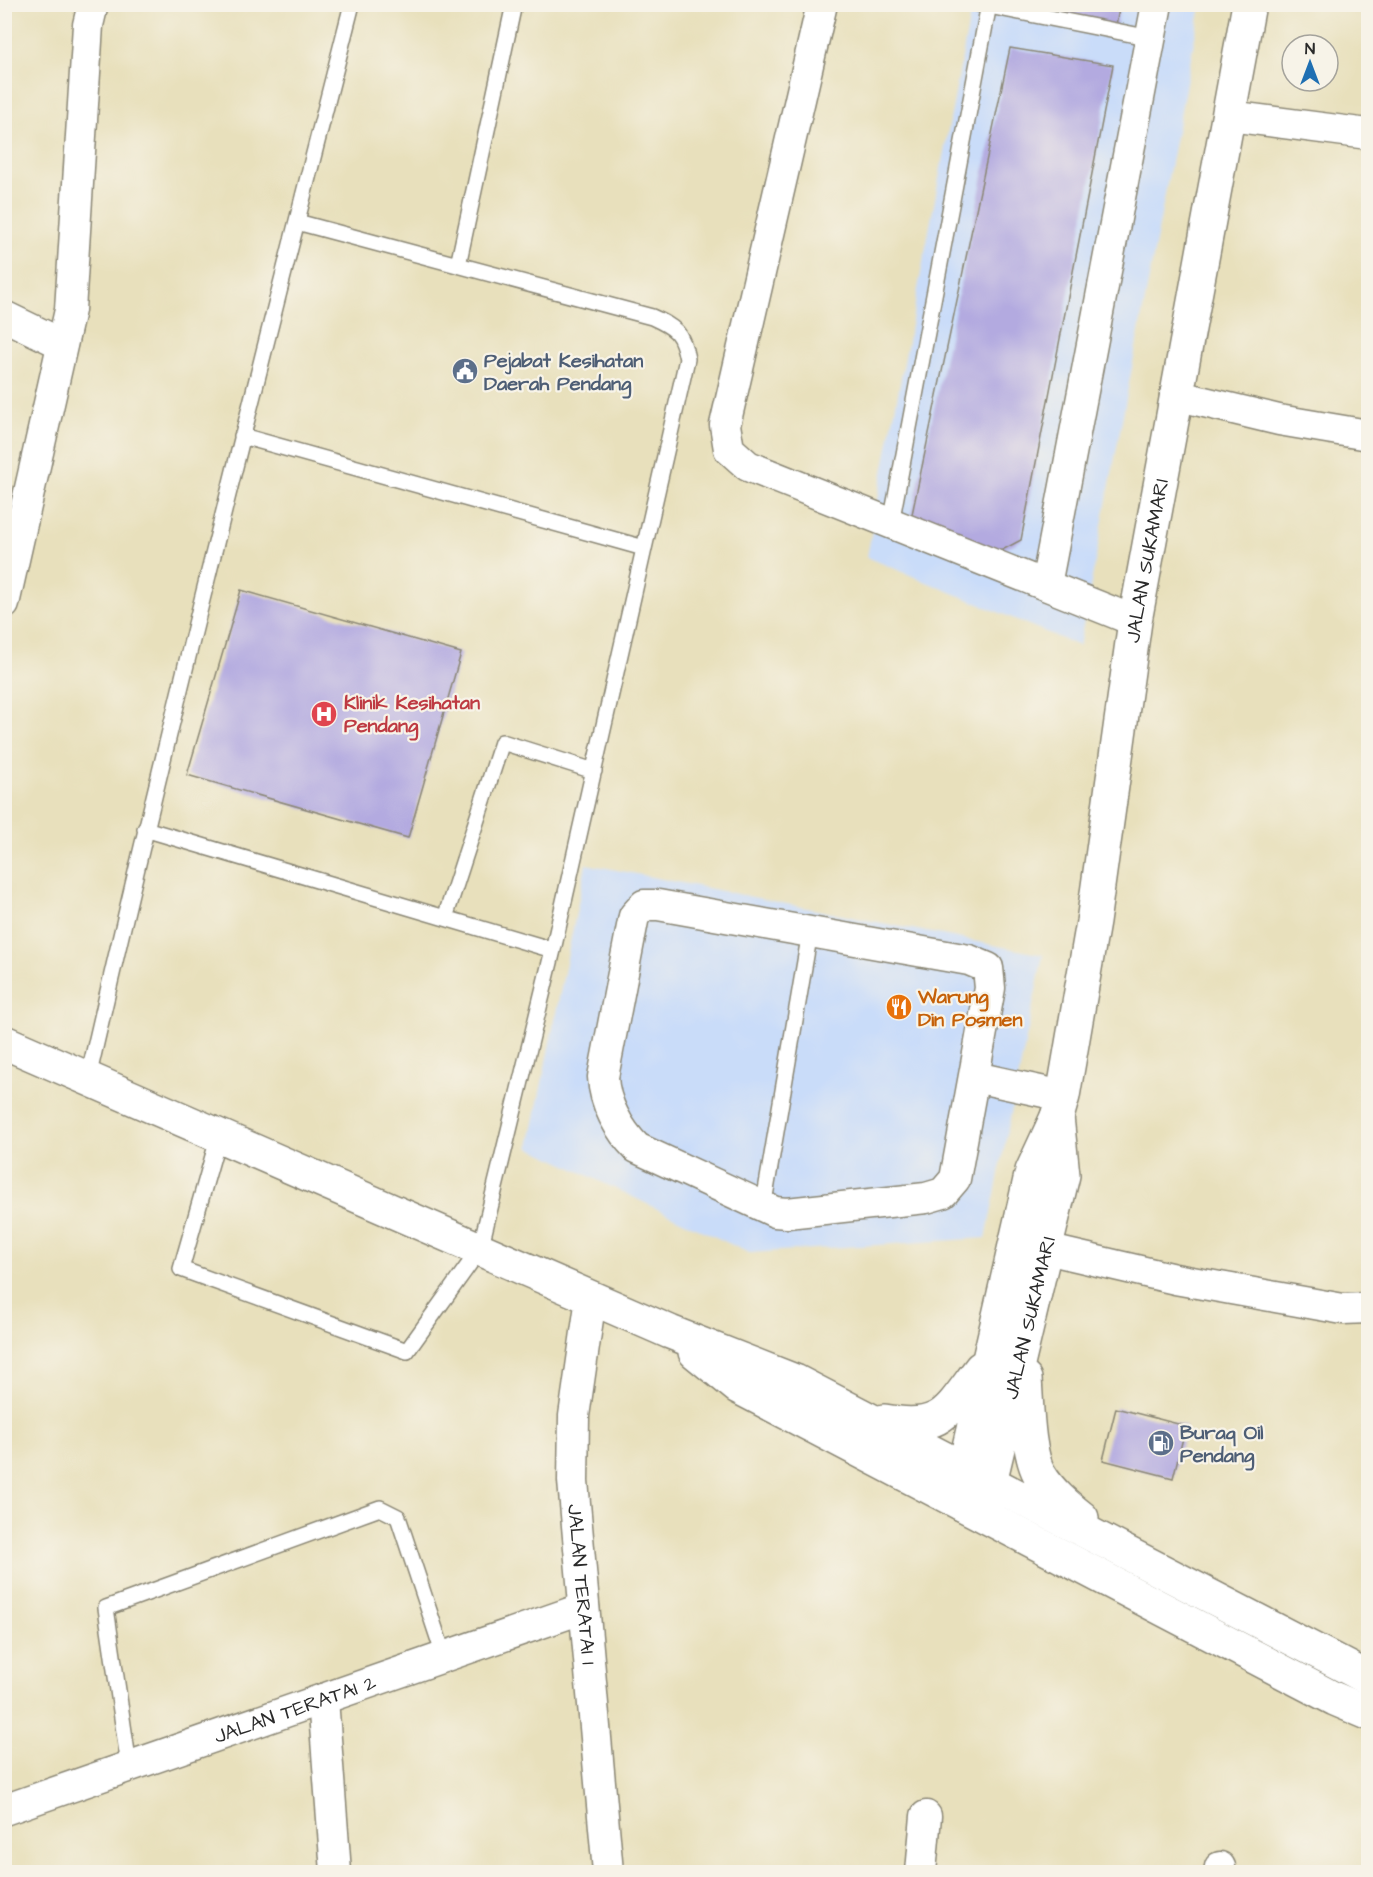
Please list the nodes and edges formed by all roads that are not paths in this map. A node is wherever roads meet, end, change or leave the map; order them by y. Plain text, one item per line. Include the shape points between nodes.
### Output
1 (93, 4) edge
2 (352, 4) edge
3 (514, 4) edge
4 (822, 4) edge
5 (1158, 4) edge
6 (1249, 4) edge
7 (985, 5) edge
8 (1151, 38) junction
9 (1229, 117) junction
10 (1368, 134) edge
11 (297, 222) junction
12 (458, 264) junction
13 (4, 316) edge
14 (62, 344) junction
15 (1175, 395) junction
16 (1368, 435) edge
17 (242, 436) junction
18 (891, 523) junction
19 (644, 548) junction
20 (1046, 585) junction
21 (4, 604) edge
22 (1135, 621) junction
23 (594, 771) junction
24 (145, 829) junction
25 (445, 918) junction
26 (810, 932) junction
27 (553, 950) junction
28 (4, 1042) edge
29 (975, 1077) junction
30 (88, 1078) junction
31 (1060, 1106) junction
32 (219, 1135) junction
33 (763, 1208) junction
34 (480, 1249) junction
35 (1046, 1249) junction
36 (591, 1298) junction
37 (1368, 1308) edge
38 (670, 1332) junction
39 (1022, 1347) junction
40 (987, 1360) junction
41 (864, 1417) junction
42 (977, 1476) junction
43 (974, 1510) junction
44 (1121, 1550) junction
45 (584, 1608) junction
46 (444, 1656) junction
47 (1368, 1678) edge
48 (323, 1699) junction
49 (1368, 1713) edge
50 (129, 1766) junction
51 (4, 1810) edge
52 (926, 1816) dead end
53 (336, 1872) edge
54 (608, 1872) edge
55 (921, 1872) edge

1 - 14 street via 88,25 70,310
2 - 11 lane
3 - 12 lane
4 - 18 street via 725,438 729,449 748,466
5 - 8 street
6 - 9 main road, JALAN SUKAMARI
7 - 8 lane
7 - 18 lane
8 - 20 street
9 - 10 street
9 - 15 main road, JALAN SUKAMARI
11 - 12 lane
11 - 17 lane
12 - 19 lane via 652,317 674,327 684,340 687,359
13 - 14 street
14 - 21 street
15 - 16 street via 1279,420
15 - 22 main road, JALAN SUKAMARI
17 - 19 lane
17 - 24 lane
18 - 20 street
19 - 23 lane
20 - 22 street
22 - 31 main road, JALAN SUKAMARI via 1093,922
23 - 25 lane via 502,742
23 - 27 lane
24 - 25 lane
24 - 30 lane
25 - 27 lane
26 - 29 street via 969,960 988,968 990,988
26 - 33 lane
26 - 33 street via 644,905 634,916 603,1077 604,1093 625,1136 637,1148
27 - 34 lane
28 - 30 main road
29 - 31 street
29 - 33 street via 955,1179 943,1193 787,1213
30 - 32 main road
31 - 35 main road, JALAN SUKAMARI via 1063,1175
31 - 40 main road, JALAN SUKAMARI via 1032,1171
32 - 34 main road
32 - 34 lane via 181,1269 407,1352
34 - 36 main road
35 - 37 street via 1175,1279 1343,1308
35 - 39 main road, JALAN SUKAMARI
36 - 38 main road
36 - 45 street, JALAN TERATAI 1 via 574,1416 573,1481
38 - 41 main road via 795,1381
38 - 43 main road via 738,1387
39 - 42 main road, JALAN SUKAMARI
39 - 44 main road via 1029,1436 1039,1474 1065,1504
40 - 41 main road via 952,1405 925,1424 904,1425
40 - 42 main road, JALAN SUKAMARI
41 - 42 main road
42 - 43 main road, JALAN SUKAMARI
42 - 44 main road
43 - 49 main road
44 - 47 main road
45 - 46 street, JALAN TERATAI 2
45 - 54 street, JALAN TERATAI 1
46 - 48 street, JALAN TERATAI 2
46 - 50 lane via 398,1516 380,1508 106,1608
48 - 50 street, JALAN TERATAI 2
48 - 53 street
50 - 51 street, JALAN TERATAI 2
52 - 55 street

